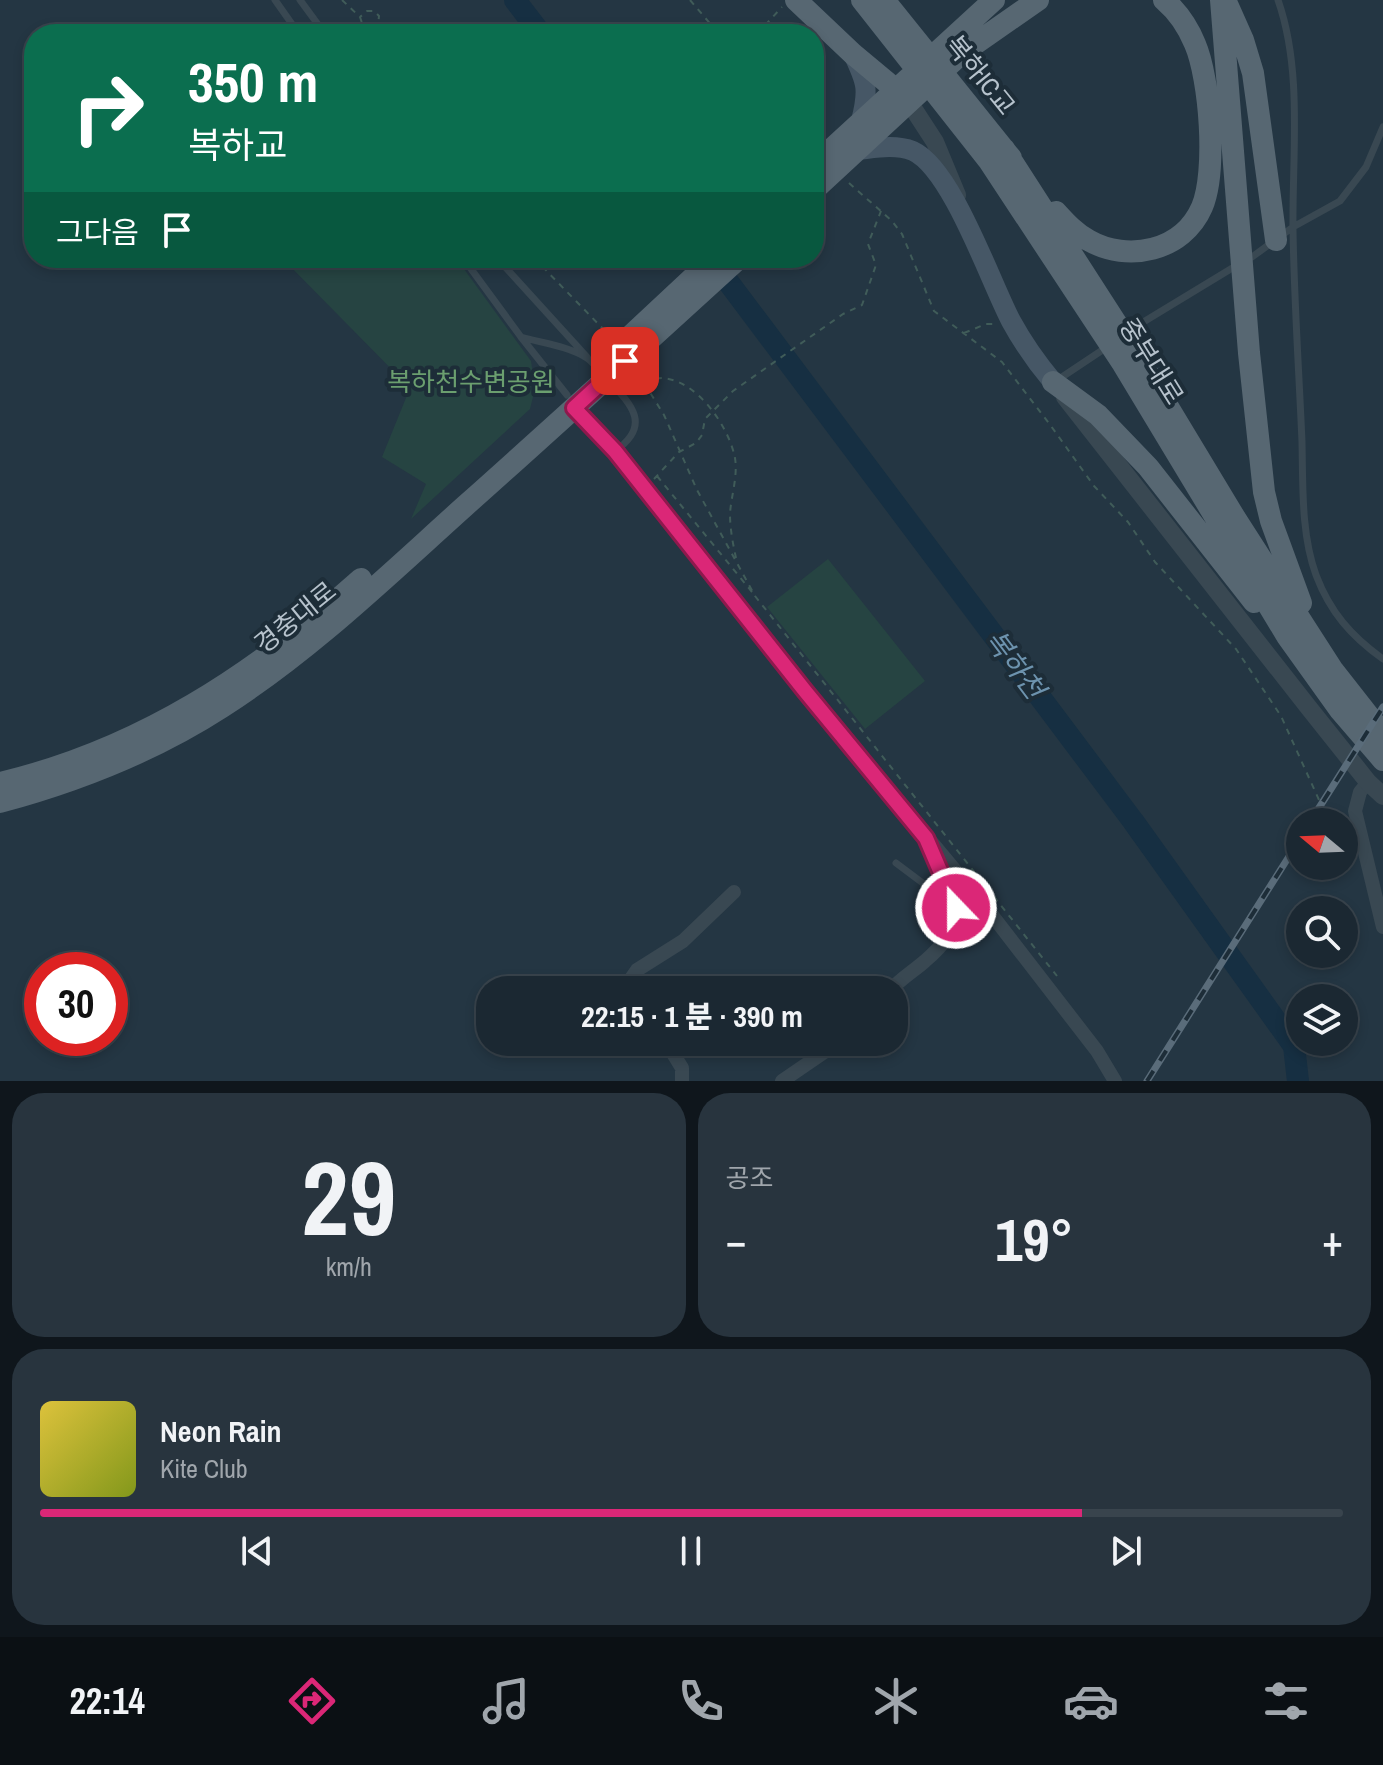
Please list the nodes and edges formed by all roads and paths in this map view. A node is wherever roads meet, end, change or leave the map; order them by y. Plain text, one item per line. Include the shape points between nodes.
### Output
1 (275, 0) edge
2 (300, 0) edge
3 (342, 0) edge
4 (690, 0) edge
5 (788, 0) edge
6 (796, 0) edge
7 (862, 0) edge
8 (884, 0) edge
9 (983, 0) edge
10 (994, 0) edge
11 (1019, 0) edge
12 (1038, 0) edge
13 (1164, 0) edge
14 (1223, 0) edge
15 (1278, 0) edge
16 (360, 17) junction
17 (292, 24) edge
18 (318, 24) edge
19 (360, 24) edge
20 (378, 24) edge
21 (710, 24) edge
22 (766, 24) edge
23 (821, 24) edge
24 (824, 27) edge
25 (956, 46) junction
26 (853, 54) junction
27 (902, 95) junction
28 (861, 121) junction
29 (1383, 127) edge
30 (850, 149) junction
31 (997, 155) junction
32 (824, 161) edge
33 (824, 179) edge
34 (844, 179) dead end
35 (881, 211) junction
36 (1284, 234) junction
37 (975, 243) junction
38 (1252, 257) dead end
39 (1234, 267) dead end
40 (470, 268) edge
41 (506, 268) edge
42 (544, 268) edge
43 (704, 268) edge
44 (727, 268) edge
45 (1145, 321) dead end
46 (1012, 323) junction
47 (964, 333) junction
48 (521, 337) junction
49 (617, 345) dead end
50 (1101, 351) dead end
51 (588, 359) junction
52 (635, 369) dead end
53 (644, 381) junction
54 (1053, 382) junction
55 (573, 399) junction
56 (713, 410) junction
57 (615, 451) junction
58 (679, 452) junction
59 (737, 563) junction
60 (755, 596) junction
61 (1287, 636) junction
62 (1383, 659) edge
63 (1332, 669) junction
64 (1383, 734) edge
65 (1383, 760) edge
66 (1368, 782) junction
67 (0, 783) edge
68 (1383, 796) edge
69 (0, 802) edge
70 (1323, 808) edge
71 (926, 838) junction
72 (896, 863) dead end
73 (734, 892) dead end
74 (956, 908) junction
75 (1383, 927) edge
76 (1004, 930) junction
77 (633, 976) edge
78 (907, 976) edge
79 (1060, 981) dead end
80 (675, 1056) edge
81 (819, 1056) edge
82 (682, 1081) edge
83 (782, 1081) edge
84 (1115, 1081) edge

1 - 17 lane
2 - 18 lane
3 - 16 path
4 - 21 path
5 - 22 path
6 - 23 main road
7 - 31 main road, 중부대로
8 - 31 main road, 복하IC교
9 - 25 main road
10 - 25 main road
11 - 25 main road
12 - 25 main road
13 - 31 main road via 1180,15 1197,47 1210,158 1201,211 1178,236 1150,251 1098,246 1073,231
14 - 36 main road via 1253,73
14 - 63 main road via 1264,492 1299,598
15 - 36 lane via 1291,56 1295,167
16 - 19 path
16 - 20 path via 367,11 376,13
24 - 26 main road
25 - 27 main road
26 - 27 main road
26 - 28 main road via 866,82
27 - 28 main road
27 - 30 main road
27 - 37 street via 947,167
28 - 30 main road
29 - 36 lane via 1366,167 1340,201
30 - 32 main road
30 - 33 main road
30 - 37 main road via 897,147 915,152 934,167
31 - 61 main road, 중부대로
31 - 63 main road, 중부대로 via 1136,354
34 - 35 path
35 - 47 path via 902,234 934,311
35 - 56 path via 868,244 876,265 862,305 733,391
36 - 38 lane
36 - 62 lane via 1310,554 1343,625
37 - 46 main road
39 - 45 lane
40 - 48 lane
41 - 51 lane
42 - 49 path
43 - 55 main road
44 - 55 main road
46 - 47 path via 986,324
46 - 54 main road
47 - 70 path via 1002,362 1155,562 1236,649 1281,716
48 - 51 lane
48 - 55 lane
50 - 54 lane
51 - 57 lane via 635,414 632,439
52 - 53 path
53 - 56 path via 663,378 680,384
53 - 58 path
54 - 61 main road via 1098,415 1148,467 1243,590
54 - 66 street
55 - 57 street
55 - 67 main road, 경충대로 via 254,666 147,729
55 - 69 main road, 경충대로 via 340,618 222,708 129,757
56 - 58 path via 696,443
56 - 59 path via 735,461 730,515
57 - 71 street
58 - 59 path
58 - 60 path via 657,476
59 - 60 path
60 - 79 path
61 - 65 main road, 중부대로
63 - 64 main road, 중부대로
66 - 68 street
66 - 75 street via 1355,811
71 - 74 street
71 - 76 street
72 - 74 lane
73 - 77 street via 683,941
74 - 76 lane via 974,908
74 - 78 street via 941,947
76 - 84 street
80 - 82 street
81 - 83 street

